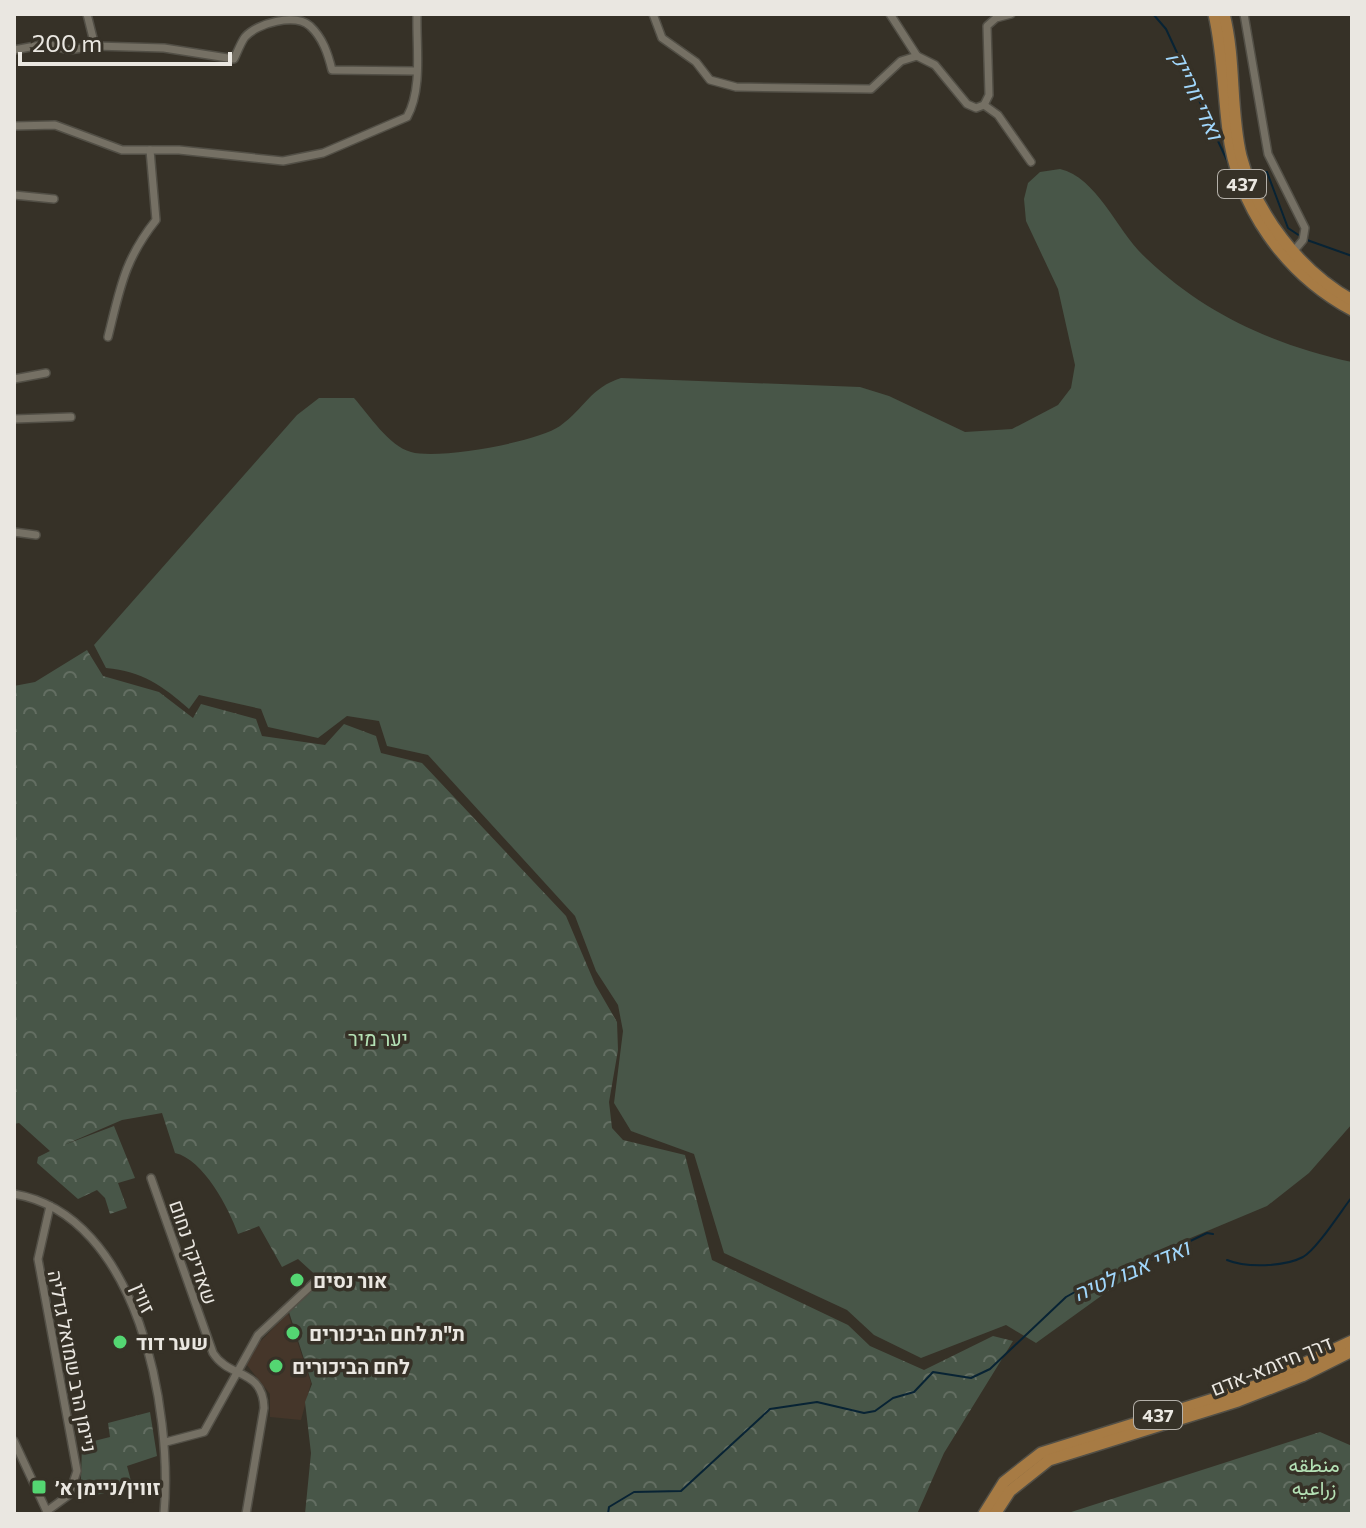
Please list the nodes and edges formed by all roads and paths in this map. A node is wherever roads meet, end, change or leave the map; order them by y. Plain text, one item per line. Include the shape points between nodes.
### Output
1 (87, 14) edge
2 (417, 14) edge
3 (653, 14) edge
4 (890, 14) edge
5 (1011, 14) edge
6 (1214, 14) edge
7 (1224, 14) edge
8 (1244, 14) edge
9 (95, 46) junction
10 (14, 50) edge
11 (917, 56) junction
12 (416, 71) junction
13 (984, 105) junction
14 (14, 126) edge
15 (150, 150) junction
16 (1031, 162) dead end
17 (14, 195) edge
18 (54, 199) dead end
19 (1293, 252) junction
20 (1352, 300) edge
21 (1352, 310) edge
22 (108, 337) dead end
23 (46, 373) dead end
24 (14, 379) edge
25 (71, 417) dead end
26 (14, 419) edge
27 (14, 532) edge
28 (36, 535) dead end
29 (151, 1178) dead end
30 (14, 1194) edge
31 (50, 1206) junction
32 (317, 1280) dead end
33 (1352, 1341) edge
34 (1352, 1351) edge
35 (237, 1371) junction
36 (14, 1441) edge
37 (166, 1442) junction
38 (48, 1513) edge
39 (164, 1514) edge
40 (246, 1514) edge
41 (984, 1514) edge
42 (995, 1514) edge

1 - 9 street
2 - 12 street
3 - 11 street via 662,38 696,62 710,80 736,87 871,89 901,61
4 - 11 street
5 - 13 street via 987,26 989,95
6 - 21 main road, 437 via 1228,130 1247,198 1287,260 1321,293
7 - 19 main road, 437 via 1241,155 1265,211
8 - 19 street via 1264,134 1277,174 1305,228
9 - 10 street via 69,50 46,44
9 - 12 street via 164,48 234,59 246,36 293,20 308,24 325,47 332,70
11 - 13 street via 935,65 967,104
12 - 15 street via 414,105 407,117 323,153 283,161
13 - 16 street via 998,115
14 - 15 street via 55,125 122,150
15 - 22 street via 156,220 136,244 124,271
17 - 18 street
19 - 20 main road, 437 via 1330,288
23 - 24 street
25 - 26 street
27 - 28 street
29 - 35 street, שאדיקר נחום via 213,1353
30 - 31 street, זווין
31 - 37 street, זווין via 83,1231 124,1289 151,1362
31 - 38 street, ניימן הרב שמואל גדליה via 38,1259 77,1471 69,1495
32 - 35 street via 258,1335
33 - 41 main road, דרך חיזמא-אדם / 437 via 1258,1385 1041,1453 1004,1482
34 - 42 main road, דרך חיזמא-אדם / 437 via 1238,1401 1049,1460 1010,1491
35 - 37 street via 204,1432
35 - 40 street, שאדיקר נחום via 254,1381 263,1400
36 - 38 street
37 - 39 street, זווין

